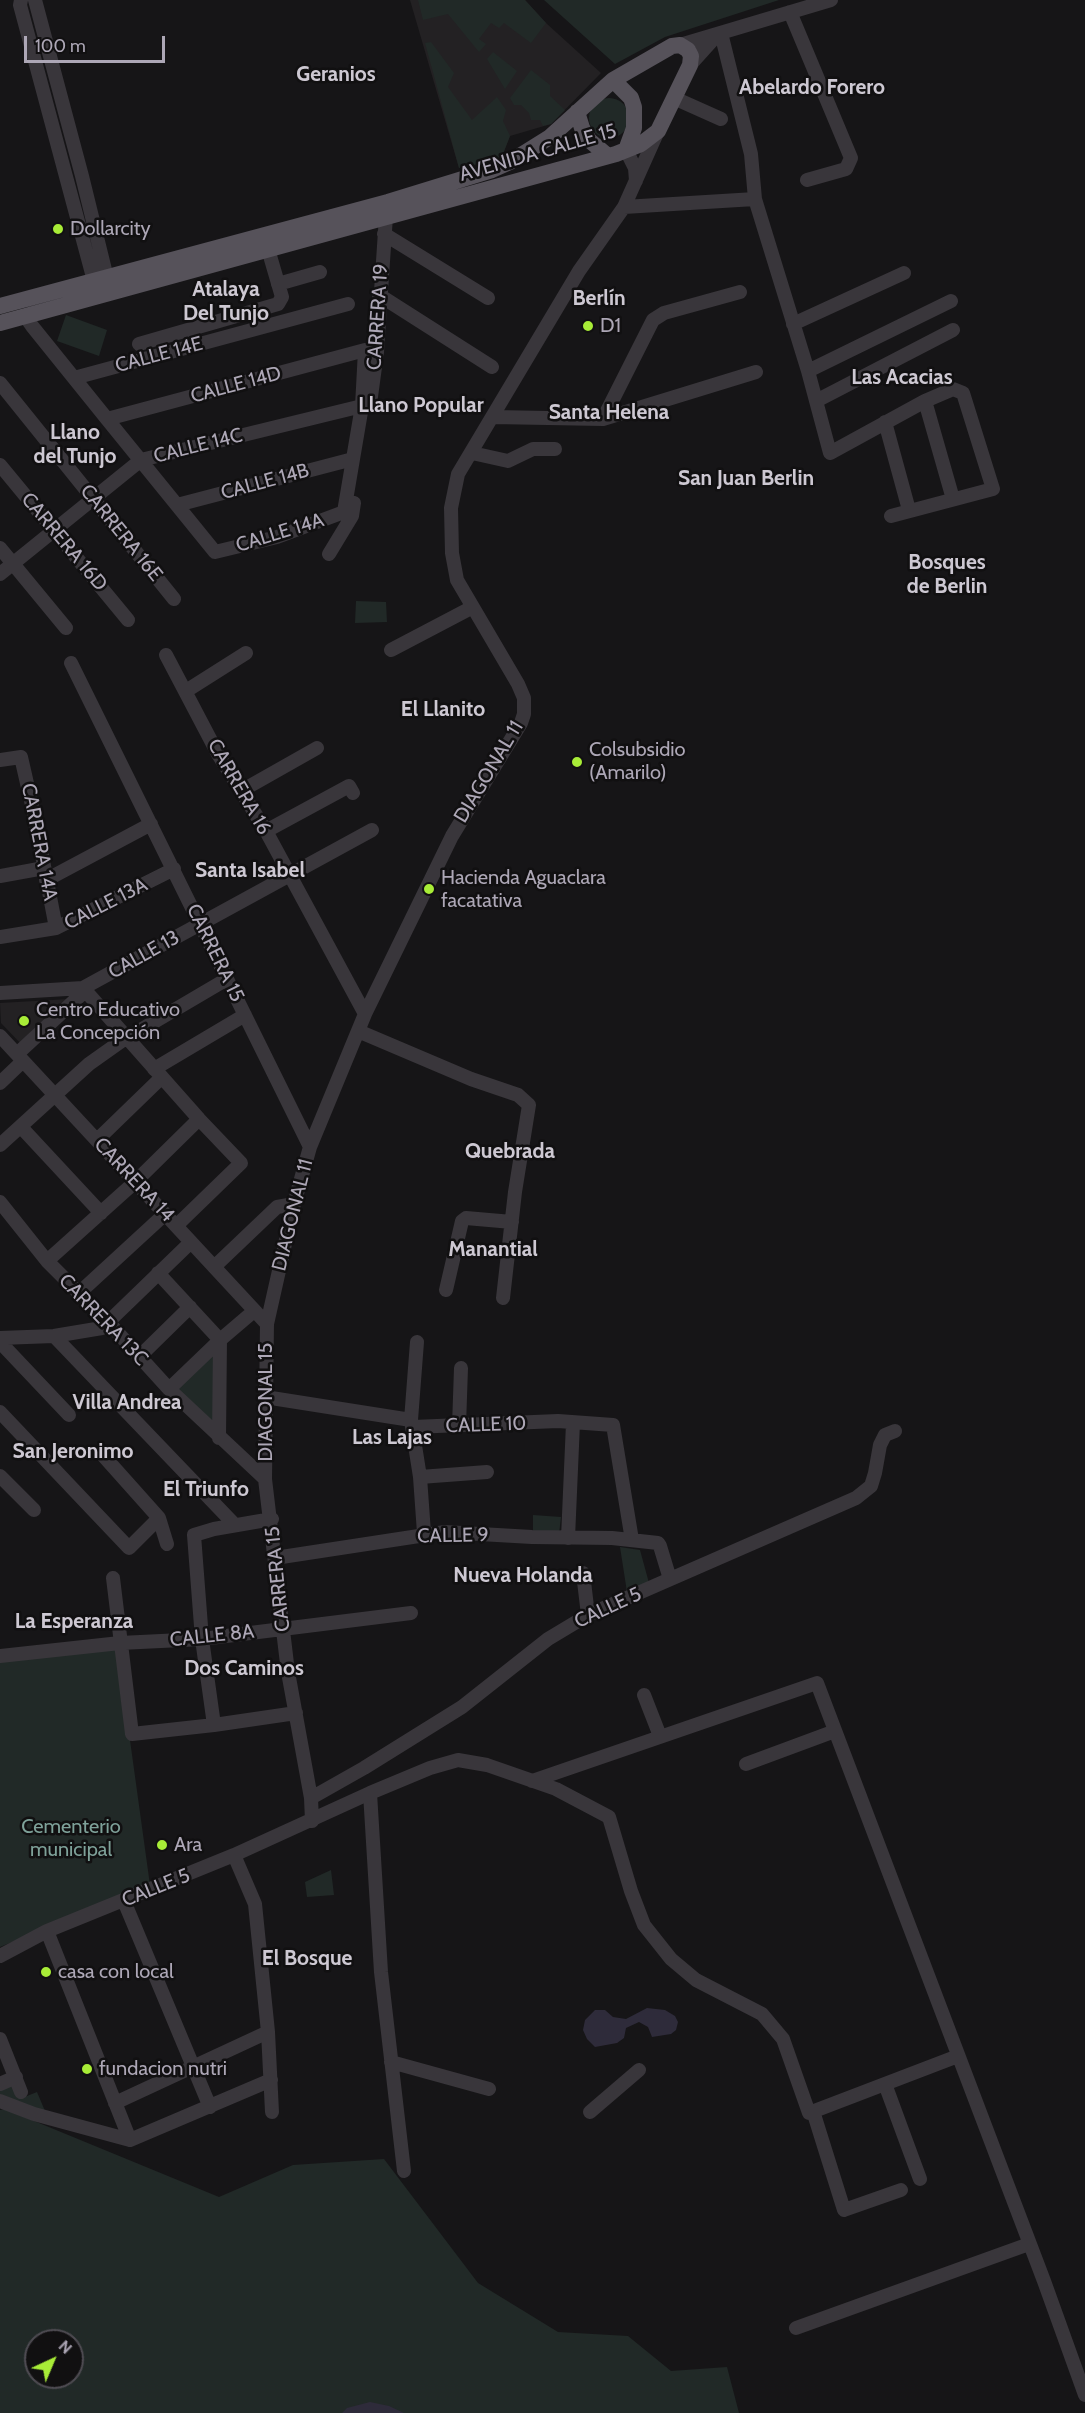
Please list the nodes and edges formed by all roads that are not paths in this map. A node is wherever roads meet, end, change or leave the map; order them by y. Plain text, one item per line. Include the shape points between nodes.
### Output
1 (21, 0) edge
2 (35, 0) edge
3 (831, 0) edge
4 (790, 12) junction
5 (720, 33) junction
6 (680, 45) junction
7 (690, 65) junction
8 (613, 80) junction
9 (674, 98) junction
10 (577, 112) junction
11 (721, 119) dead end
12 (658, 131) junction
13 (626, 150) junction
14 (608, 156) junction
15 (807, 180) dead end
16 (636, 181) junction
17 (755, 199) junction
18 (624, 207) junction
19 (386, 216) junction
20 (384, 234) junction
21 (268, 249) junction
22 (320, 272) dead end
23 (904, 273) dead end
24 (101, 279) junction
25 (278, 284) junction
26 (740, 292) dead end
27 (379, 295) junction
28 (488, 297) dead end
29 (951, 301) dead end
30 (348, 304) dead end
31 (0, 306) edge
32 (22, 308) junction
33 (0, 323) edge
34 (793, 324) junction
35 (953, 330) dead end
36 (139, 344) dead end
37 (492, 367) dead end
38 (808, 371) junction
39 (756, 372) dead end
40 (74, 378) junction
41 (0, 383) edge
42 (816, 401) junction
43 (925, 401) junction
44 (362, 406) junction
45 (493, 417) junction
46 (107, 418) junction
47 (603, 419) junction
48 (885, 422) junction
49 (555, 449) dead end
50 (472, 453) junction
51 (353, 459) junction
52 (141, 460) junction
53 (0, 465) edge
54 (93, 499) junction
55 (953, 499) junction
56 (177, 506) junction
57 (909, 510) junction
58 (891, 516) dead end
59 (54, 531) junction
60 (0, 548) edge
61 (329, 554) dead end
62 (13, 564) junction
63 (0, 574) edge
64 (174, 599) dead end
65 (471, 608) junction
66 (128, 620) dead end
67 (66, 628) dead end
68 (391, 650) dead end
69 (246, 653) dead end
70 (166, 655) dead end
71 (71, 663) dead end
72 (186, 691) junction
73 (317, 748) dead end
74 (0, 760) edge
75 (241, 791) junction
76 (353, 793) dead end
77 (151, 824) junction
78 (372, 830) dead end
79 (266, 831) junction
80 (174, 869) junction
81 (45, 874) junction
82 (288, 875) junction
83 (0, 876) edge
84 (201, 924) junction
85 (56, 928) junction
86 (0, 937) edge
87 (227, 979) junction
88 (84, 990) junction
89 (0, 993) edge
90 (365, 1014) junction
91 (244, 1015) junction
92 (358, 1031) junction
93 (0, 1036) edge
94 (127, 1039) junction
95 (20, 1058) junction
96 (158, 1073) junction
97 (0, 1083) edge
98 (56, 1096) junction
99 (200, 1119) junction
100 (21, 1127) junction
101 (97, 1140) junction
102 (0, 1145) edge
103 (310, 1147) junction
104 (135, 1182) junction
105 (0, 1202) edge
106 (294, 1204) junction
107 (101, 1213) junction
108 (165, 1214) junction
109 (512, 1222) junction
110 (177, 1226) junction
111 (191, 1242) junction
112 (47, 1261) junction
113 (214, 1267) junction
114 (158, 1273) junction
115 (446, 1290) dead end
116 (78, 1294) junction
117 (503, 1298) dead end
118 (190, 1307) junction
119 (254, 1311) junction
120 (109, 1323) junction
121 (267, 1324) junction
122 (54, 1336) junction
123 (0, 1340) edge
124 (220, 1340) junction
125 (417, 1342) dead end
126 (139, 1357) junction
127 (461, 1368) dead end
128 (169, 1389) junction
129 (265, 1398) junction
130 (0, 1412) edge
131 (69, 1415) dead end
132 (412, 1423) junction
133 (573, 1423) junction
134 (459, 1426) junction
135 (895, 1431) dead end
136 (219, 1438) junction
137 (101, 1453) dead end
138 (487, 1472) dead end
139 (0, 1476) edge
140 (420, 1477) junction
141 (265, 1479) junction
142 (34, 1510) dead end
143 (159, 1518) junction
144 (272, 1519) junction
145 (236, 1525) junction
146 (424, 1533) junction
147 (568, 1538) junction
148 (632, 1540) junction
149 (167, 1544) dead end
150 (275, 1558) junction
151 (583, 1573) dead end
152 (113, 1578) dead end
153 (670, 1579) junction
154 (411, 1613) dead end
155 (588, 1615) junction
156 (284, 1629) junction
157 (202, 1639) junction
158 (120, 1643) junction
159 (0, 1656) edge
160 (644, 1695) dead end
161 (296, 1713) junction
162 (214, 1725) junction
163 (835, 1731) junction
164 (660, 1736) junction
165 (746, 1764) dead end
166 (532, 1781) junction
167 (370, 1793) junction
168 (311, 1798) junction
169 (312, 1821) junction
170 (234, 1855) junction
171 (124, 1901) junction
172 (47, 1931) junction
173 (0, 1956) edge
174 (268, 2032) junction
175 (0, 2039) edge
176 (958, 2056) junction
177 (391, 2062) junction
178 (193, 2067) junction
179 (639, 2070) dead end
180 (16, 2077) junction
181 (271, 2080) junction
182 (0, 2084) edge
183 (885, 2084) junction
184 (489, 2089) dead end
185 (21, 2092) dead end
186 (0, 2101) edge
187 (115, 2103) junction
188 (210, 2107) junction
189 (813, 2111) junction
190 (272, 2112) dead end
191 (590, 2112) dead end
192 (130, 2140) junction
193 (404, 2171) dead end
194 (920, 2179) dead end
195 (901, 2190) dead end
196 (1029, 2244) junction
197 (796, 2328) dead end
198 (1085, 2395) edge

1 - 24 street
2 - 24 street via 82,176
3 - 4 street
4 - 5 street
4 - 15 street via 851,158 846,169
5 - 6 street
5 - 7 street
5 - 17 street via 751,154
6 - 7 main road via 691,56
6 - 8 main road, AVENIDA CALLE 15
7 - 9 main road
8 - 10 main road, AVENIDA CALLE 15
8 - 13 main road via 632,98 634,107 634,128
9 - 11 street
9 - 12 main road
10 - 14 main road via 590,140
10 - 24 main road, AVENIDA CALLE 15 via 550,137 492,170
12 - 13 main road, AVENIDA CALLE 15
12 - 16 street, DIAGONAL 11
13 - 14 main road, AVENIDA CALLE 15
13 - 16 street via 635,168
14 - 19 main road, AVENIDA CALLE 15
16 - 18 street, DIAGONAL 11
17 - 18 street
17 - 34 street
18 - 45 street, DIAGONAL 11 via 579,271
19 - 20 street, CARRERA 19
19 - 21 main road, AVENIDA CALLE 15
20 - 27 street, CARRERA 19
20 - 28 street
21 - 25 street
21 - 32 main road, AVENIDA CALLE 15
22 - 25 street
23 - 34 street
24 - 32 main road, AVENIDA CALLE 15
25 - 36 street via 282,297 278,304
26 - 47 street via 664,313 653,320
27 - 37 street
27 - 61 street, CARRERA 19 via 377,352 352,516
29 - 38 street
30 - 40 street, CALLE 14E
31 - 32 main road, AVENIDA CALLE 15
32 - 33 main road, AVENIDA CALLE 15
32 - 40 street
34 - 38 street
35 - 42 street
38 - 42 street
39 - 47 street
40 - 46 street
41 - 54 street, CARRERA 16E
42 - 48 street via 830,453
43 - 48 street
43 - 55 street
43 - 55 street via 953,389 963,393 993,489
44 - 46 street, CALLE 14D via 365,350
44 - 51 street
44 - 52 street, CALLE 14C
45 - 47 street
45 - 50 street, DIAGONAL 11
46 - 52 street
48 - 57 street
49 - 50 street via 533,449 508,461
50 - 65 street, DIAGONAL 11 via 458,474 451,508 454,569
51 - 56 street, CALLE 14B
51 - 56 street, CALLE 14A via 344,512 277,537 215,552
52 - 54 street, CALLE 14C
52 - 56 street
53 - 59 street, CARRERA 16D
54 - 59 street, CALLE 14C
54 - 64 street, CARRERA 16E
55 - 57 street
57 - 58 street
59 - 62 street, CALLE 14C
59 - 66 street, CARRERA 16D
60 - 62 street
62 - 63 street, CALLE 14C
62 - 67 street
65 - 68 street
65 - 90 street, DIAGONAL 11 via 518,684 524,698 524,714 452,836
69 - 72 street
70 - 72 street, CARRERA 16
71 - 77 street, CARRERA 15
72 - 75 street, CARRERA 16
73 - 75 street
74 - 81 street, CARRERA 14A via 21,757
75 - 79 street, CARRERA 16
76 - 79 street via 349,786
77 - 80 street, CARRERA 15
77 - 81 street
78 - 82 street, CALLE 13
79 - 82 street, CARRERA 16
80 - 84 street, CARRERA 15
80 - 85 street, CALLE 13A
81 - 83 street
81 - 85 street, CARRERA 14A
82 - 84 street, CALLE 13
82 - 90 street, CARRERA 16
84 - 87 street, CARRERA 15
84 - 88 street, CALLE 13
85 - 86 street, CALLE 13A
87 - 91 street, CARRERA 15
87 - 94 street
88 - 89 street, CALLE 13
88 - 94 street
88 - 95 street
90 - 92 street, DIAGONAL 11
91 - 96 street
91 - 103 street, CARRERA 15
92 - 103 street, DIAGONAL 11
92 - 109 street via 518,1095 529,1105
93 - 95 street, CARRERA 14
94 - 96 street
94 - 98 street via 89,1064
95 - 97 street
95 - 98 street, CARRERA 14
96 - 99 street
96 - 101 street
98 - 100 street
98 - 101 street, CARRERA 14
99 - 104 street
99 - 110 street via 241,1162
100 - 102 street
100 - 107 street
101 - 104 street, CARRERA 14
103 - 106 street, DIAGONAL 11
104 - 107 street
104 - 108 street, CARRERA 14
105 - 112 street, CARRERA 13C
106 - 113 street via 277,1207
106 - 121 street, DIAGONAL 11
107 - 112 street
108 - 110 street, CARRERA 14
108 - 116 street
109 - 115 street via 466,1218 462,1221
109 - 117 street
110 - 111 street, CARRERA 14
111 - 113 street, CARRERA 14
111 - 114 street
112 - 116 street, CARRERA 13C
113 - 119 street, CARRERA 14
114 - 118 street
114 - 120 street
116 - 120 street, CARRERA 13C
118 - 124 street
118 - 126 street
119 - 121 street, CARRERA 14
119 - 124 street
120 - 122 street via 90,1331
120 - 126 street, CARRERA 13C
121 - 129 street, DIAGONAL 15
122 - 123 street
122 - 145 street
123 - 131 street
124 - 128 street
124 - 136 street
125 - 132 street
126 - 128 street, CARRERA 13C
127 - 134 street
128 - 136 street, CARRERA 13C
129 - 132 street, CALLE 10
129 - 141 street, DIAGONAL 15
130 - 143 street via 129,1548
132 - 134 street, CALLE 10
132 - 140 street
133 - 134 street, CALLE 10
133 - 147 street
133 - 148 street, CALLE 10 via 613,1425
135 - 153 street, CALLE 5 via 885,1435 870,1486 856,1498
136 - 141 street, CARRERA 13C
137 - 143 street
138 - 140 street
139 - 142 street
140 - 146 street
141 - 144 street, CARRERA 15
143 - 149 street
144 - 145 street
144 - 150 street, CARRERA 15
145 - 157 street via 194,1535
146 - 147 street, CALLE 9
146 - 150 street, CALLE 9
147 - 148 street, CALLE 9
148 - 153 street, CALLE 9 via 658,1543
150 - 156 street, CARRERA 15
151 - 155 street
152 - 158 street
153 - 155 street, CALLE 5
154 - 156 street, CALLE 8A
155 - 168 street, CALLE 5 via 548,1639 462,1707
156 - 157 street, CALLE 8A
156 - 161 street, CARRERA 15
157 - 158 street, CALLE 8A
157 - 162 street
158 - 159 street, CALLE 8A
158 - 162 street via 132,1734
160 - 164 street
161 - 162 street
161 - 168 street, CARRERA 15
163 - 164 street via 817,1683
163 - 165 street
163 - 176 street
164 - 166 street
166 - 167 street, CALLE 5 via 487,1765 458,1760
166 - 189 street, CALLE 5 via 609,1817 644,1925 671,1959 696,1980 762,2014 783,2039 809,2112
167 - 169 street, CALLE 5
167 - 177 street
168 - 169 street, CARRERA 15
169 - 170 street, CALLE 5
170 - 171 street, CALLE 5
170 - 174 street via 255,1904
171 - 172 street, CALLE 5
171 - 178 street
172 - 173 street, CALLE 5
172 - 187 street
174 - 178 street
174 - 181 street
175 - 180 street
176 - 183 street
176 - 196 street
177 - 184 street
177 - 193 street
178 - 187 street
178 - 188 street
179 - 191 street
180 - 182 street
180 - 185 street
181 - 188 street
181 - 190 street
183 - 189 street
183 - 194 street
186 - 192 street
187 - 192 street
188 - 192 street
189 - 195 street, CALLE 5 via 844,2210
196 - 197 street
196 - 198 street

